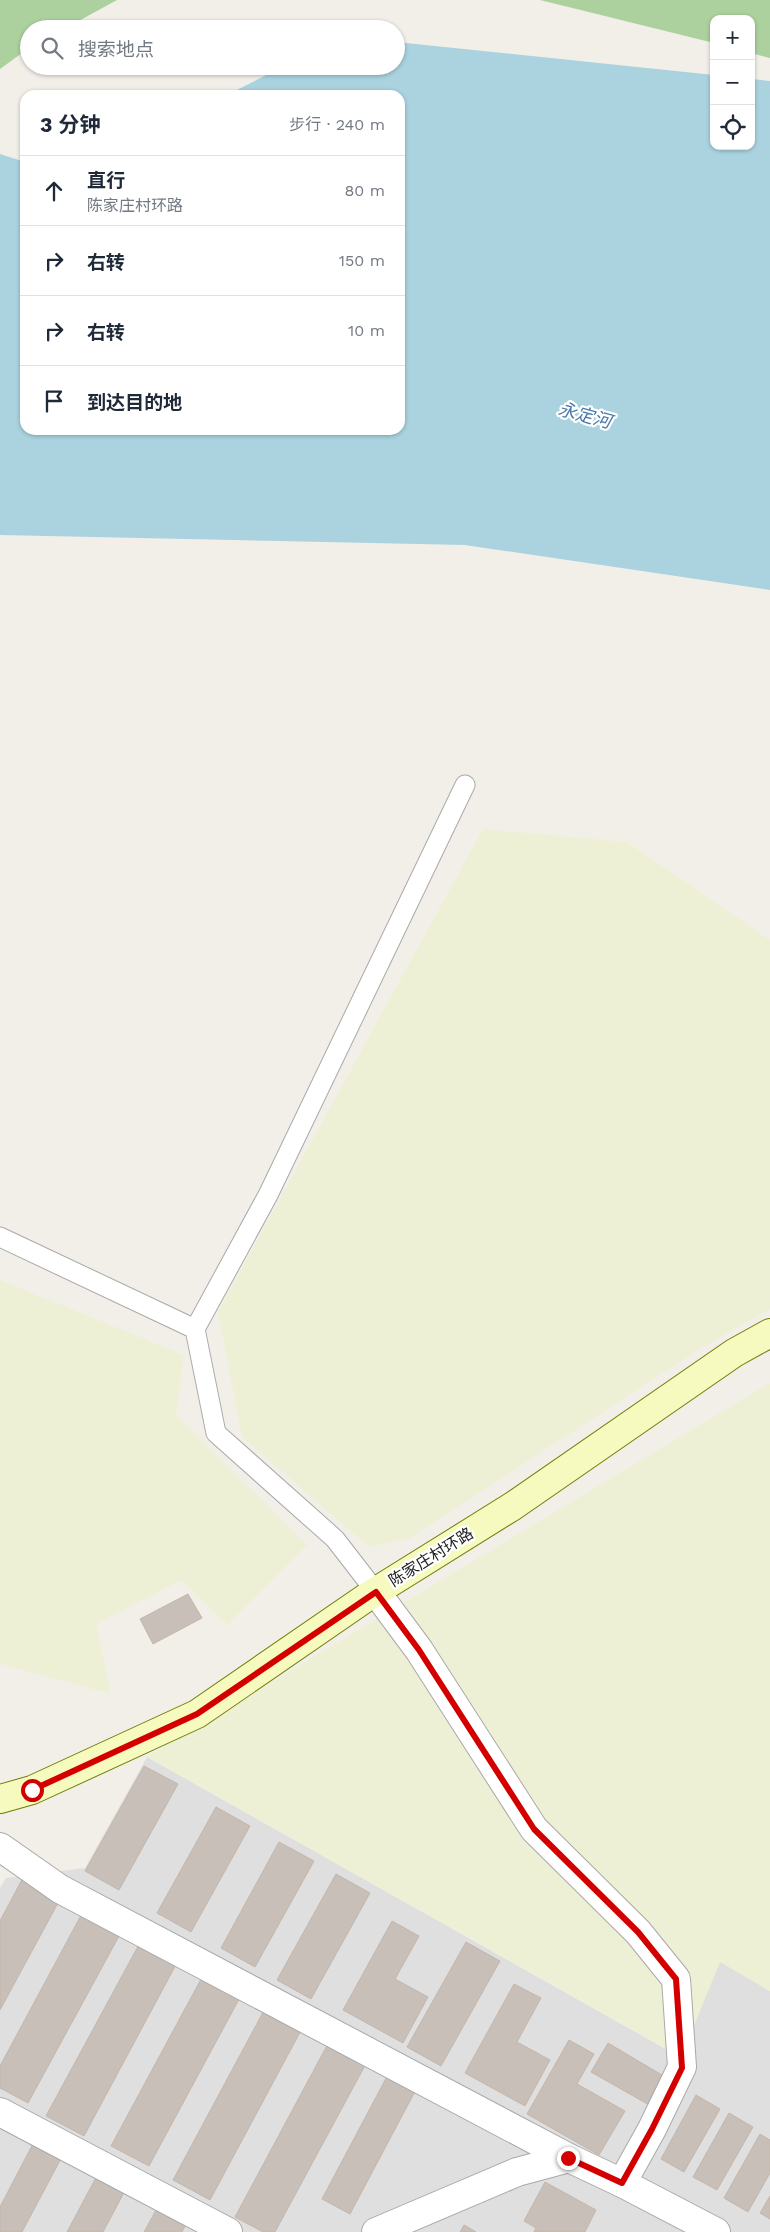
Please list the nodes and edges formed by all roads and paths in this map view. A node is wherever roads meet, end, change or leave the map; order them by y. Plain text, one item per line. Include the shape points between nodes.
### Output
1 (465, 785) dead end
2 (0, 1237) edge
3 (195, 1329) junction
4 (770, 1333) edge
5 (376, 1592) junction
6 (0, 1800) edge
7 (0, 1847) edge
8 (0, 2112) edge
9 (568, 2158) junction
10 (622, 2183) junction
11 (228, 2232) edge
12 (376, 2232) edge
13 (716, 2232) edge

1 - 3 lane via 268,1195
2 - 3 lane
3 - 5 lane via 216,1433 335,1539
4 - 5 street, 陈家庄村环路 via 734,1353 513,1506
5 - 6 street, 陈家庄村环路 via 197,1714 32,1790
5 - 10 street via 419,1650 534,1829 638,1932 676,1979 682,2068
7 - 9 street via 60,1889
8 - 11 street
9 - 10 street
9 - 12 street via 517,2172
10 - 13 street

